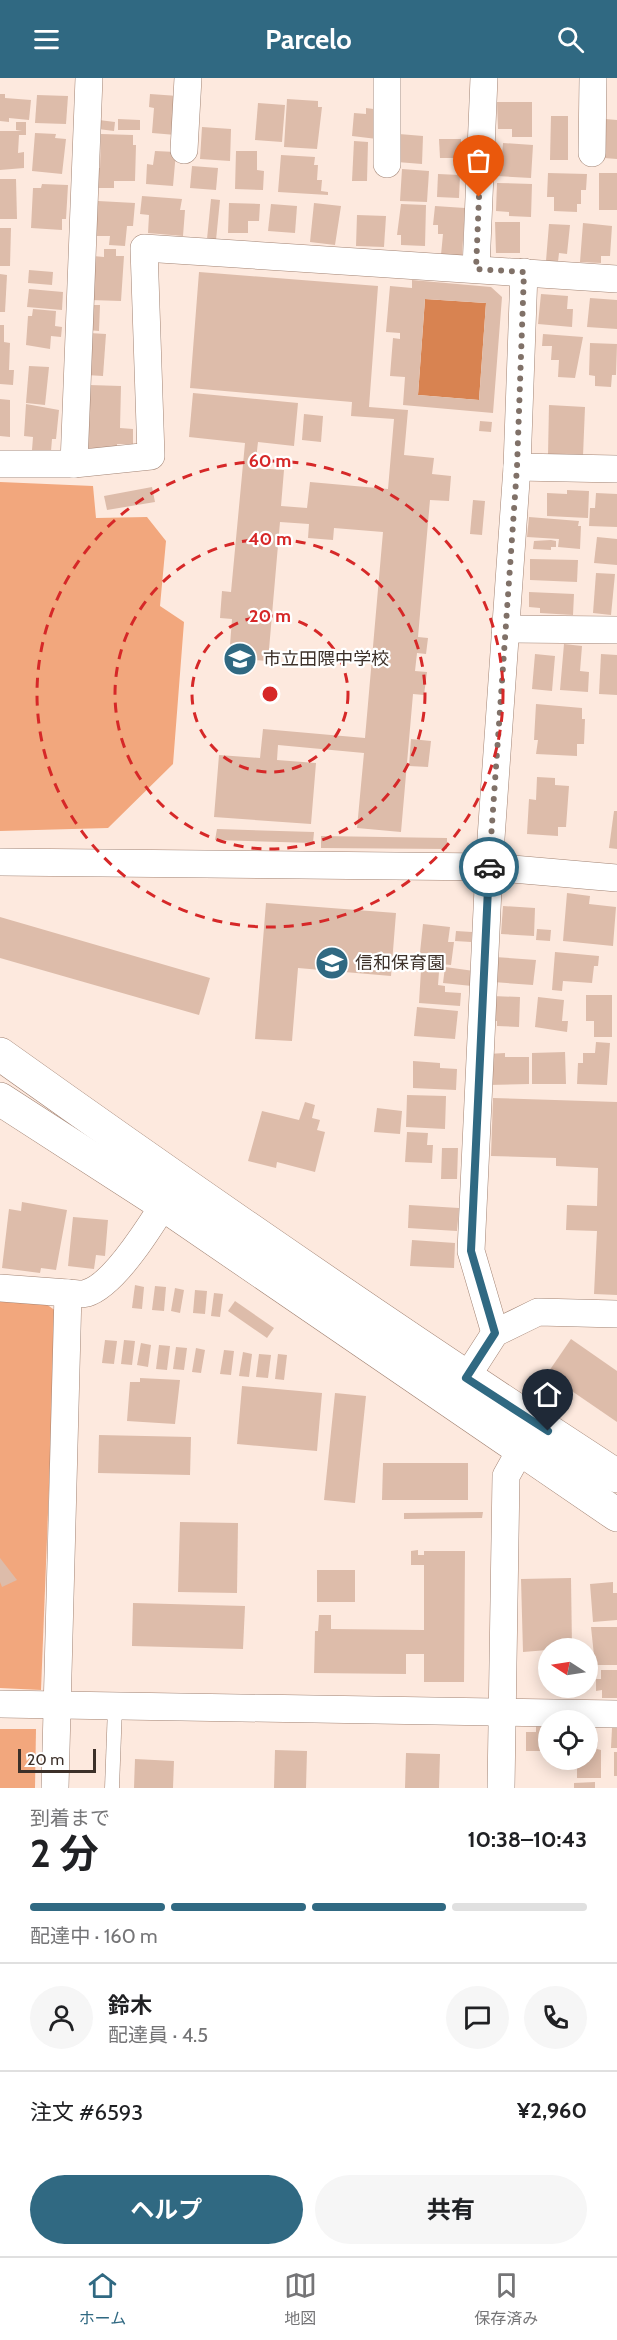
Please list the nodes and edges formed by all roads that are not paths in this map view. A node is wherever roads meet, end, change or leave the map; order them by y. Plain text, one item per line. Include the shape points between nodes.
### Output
1 (89, 78) edge
2 (188, 78) edge
3 (387, 78) edge
4 (484, 78) edge
5 (593, 78) edge
6 (184, 150) dead end
7 (592, 153) dead end
8 (387, 164) dead end
9 (476, 269) junction
10 (524, 272) junction
11 (617, 279) edge
12 (0, 464) edge
13 (74, 464) junction
14 (517, 467) junction
15 (617, 469) edge
16 (506, 629) junction
17 (617, 630) edge
18 (0, 862) edge
19 (489, 867) junction
20 (617, 878) edge
21 (0, 1054) edge
22 (0, 1100) edge
23 (171, 1194) junction
24 (0, 1288) edge
25 (68, 1293) junction
26 (617, 1314) edge
27 (495, 1333) junction
28 (466, 1378) junction
29 (520, 1449) junction
30 (617, 1476) edge
31 (617, 1515) edge
32 (0, 1704) edge
33 (57, 1705) junction
34 (115, 1707) junction
35 (503, 1712) junction
36 (617, 1714) edge
37 (55, 1788) edge
38 (112, 1788) edge
39 (501, 1788) edge

1 - 13 street
2 - 6 street
3 - 8 street
4 - 9 street
5 - 7 street
9 - 10 street
9 - 13 street via 144,248 151,456
10 - 11 street
10 - 14 street
12 - 13 street
14 - 15 street
14 - 16 street
16 - 17 street
16 - 19 street
18 - 19 street
19 - 20 street
19 - 27 street via 471,1251
21 - 23 street
22 - 23 street
23 - 25 street via 146,1234 108,1279 87,1293
23 - 28 street
23 - 29 street
24 - 25 street
25 - 33 street
26 - 27 street via 538,1312
27 - 28 street
28 - 30 street
29 - 31 street
29 - 35 street via 506,1476
32 - 33 street
33 - 34 street
33 - 37 street
34 - 35 street
34 - 38 lane
35 - 36 street
35 - 39 street

